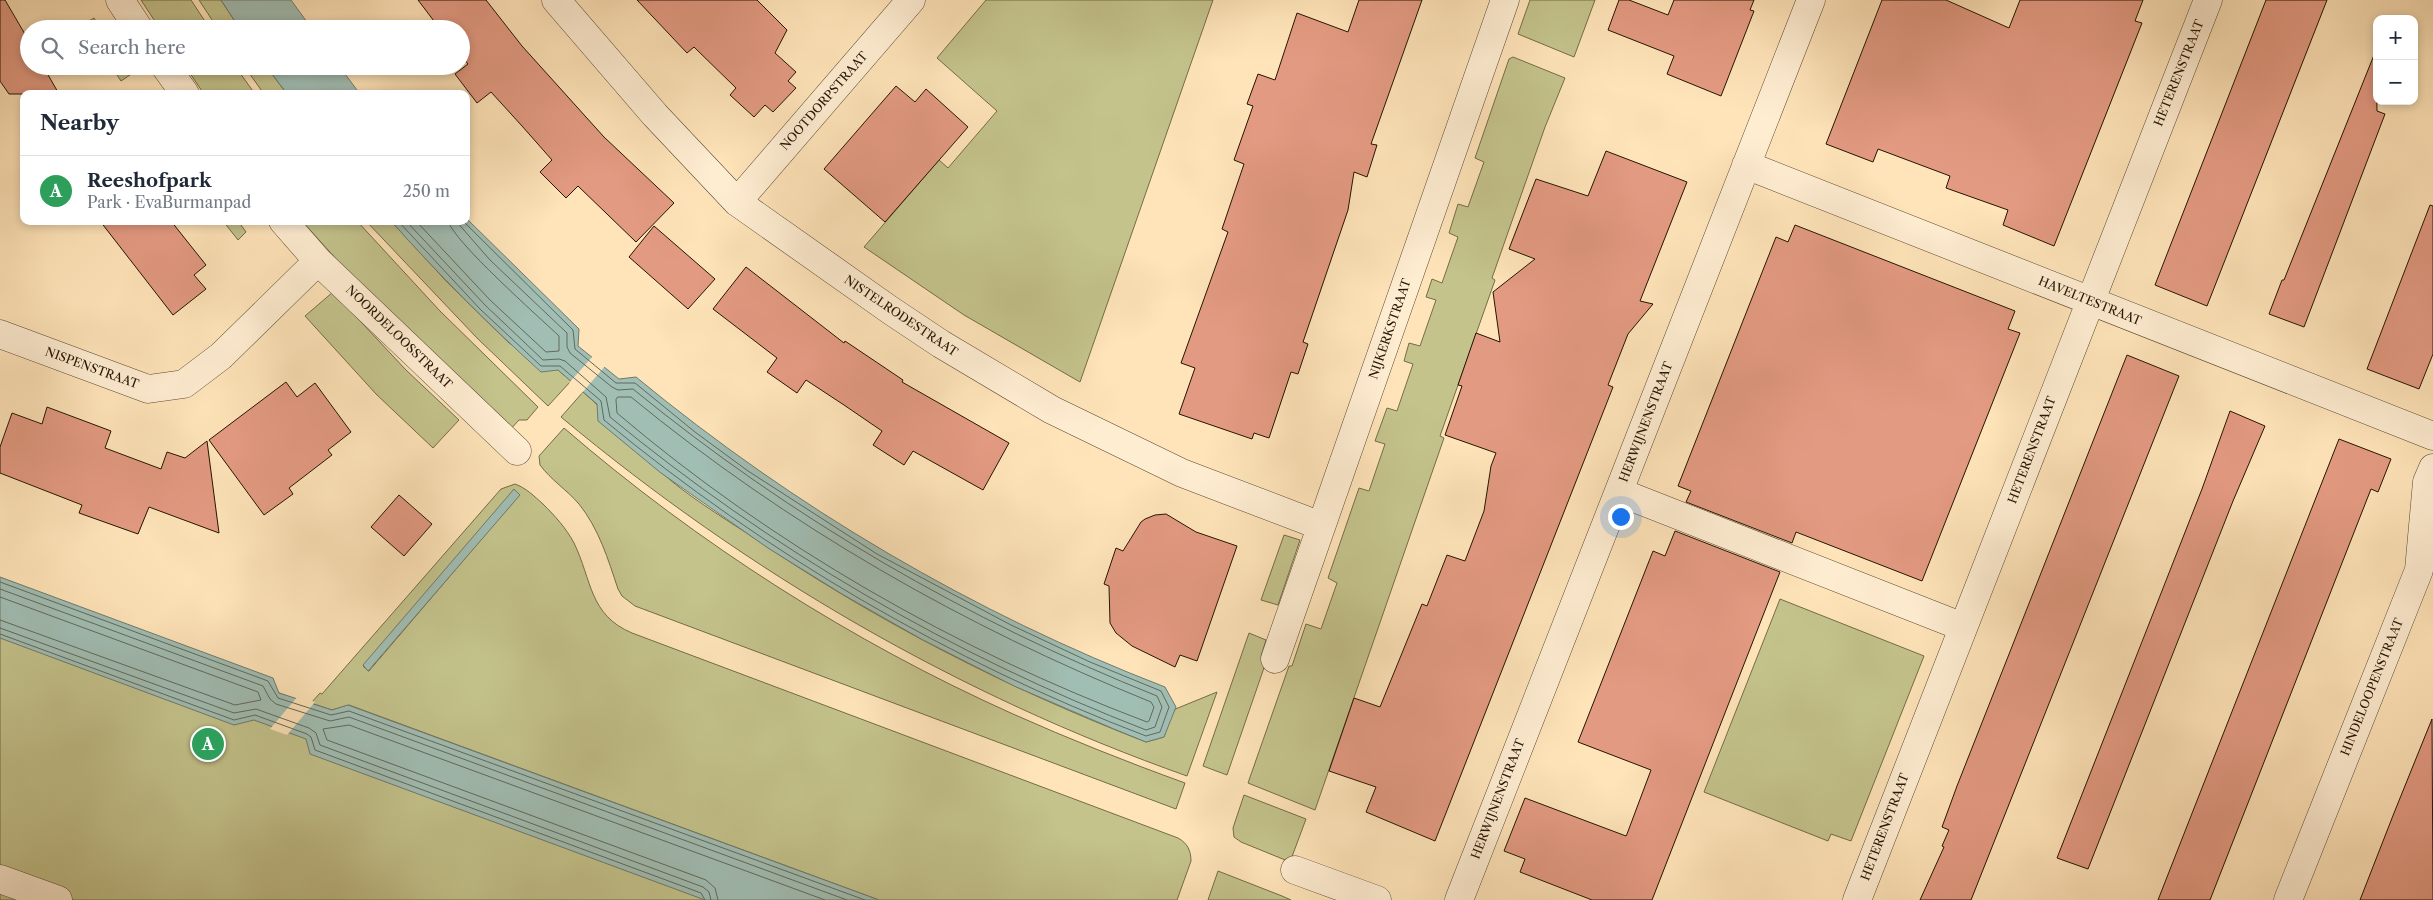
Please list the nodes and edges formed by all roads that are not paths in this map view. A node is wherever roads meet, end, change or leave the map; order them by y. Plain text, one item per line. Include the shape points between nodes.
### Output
1 (120, 0) edge
2 (556, 0) edge
3 (911, 0) edge
4 (1505, 0) edge
5 (1811, 0) edge
6 (2208, 0) edge
7 (133, 20) edge
8 (171, 75) edge
9 (182, 90) edge
10 (1746, 165) junction
11 (737, 202) junction
12 (287, 225) edge
13 (318, 260) junction
14 (2089, 300) junction
15 (0, 334) edge
16 (2433, 436) edge
17 (517, 451) dead end
18 (2433, 468) edge
19 (1619, 492) junction
20 (1321, 526) junction
21 (1963, 627) junction
22 (1275, 659) dead end
23 (1295, 870) dead end
24 (0, 879) edge
25 (58, 900) edge
26 (1377, 900) edge
27 (1459, 900) edge
28 (1857, 900) edge
29 (2288, 900) edge

1 - 7 street
2 - 11 street, NISTELRODESTRAAT via 655,115
3 - 11 street, NOOTDORPSTRAAT
4 - 20 street, NIJKERKSTRAAT
5 - 10 street, HERWIJNENSTRAAT
6 - 14 street, HETERENSTRAAT
8 - 9 street
10 - 14 street, HAVELTESTRAAT
10 - 19 street, HERWIJNENSTRAAT
11 - 20 street, NISTELRODESTRAAT via 941,344 1052,410 1182,473
12 - 13 street, NOORDELOOSSTRAAT
13 - 15 street, NISPENSTRAAT via 221,356 184,384 148,389
13 - 17 street, NOORDELOOSSTRAAT
14 - 16 street, HAVELTESTRAAT
14 - 21 street, HETERENSTRAAT
18 - 29 street, HINDELOOPENSTRAAT via 2427,482 2419,570
19 - 21 street
19 - 27 street, HERWIJNENSTRAAT
20 - 22 street, NIJKERKSTRAAT
21 - 28 street, HETERENSTRAAT
23 - 26 street
24 - 25 street

